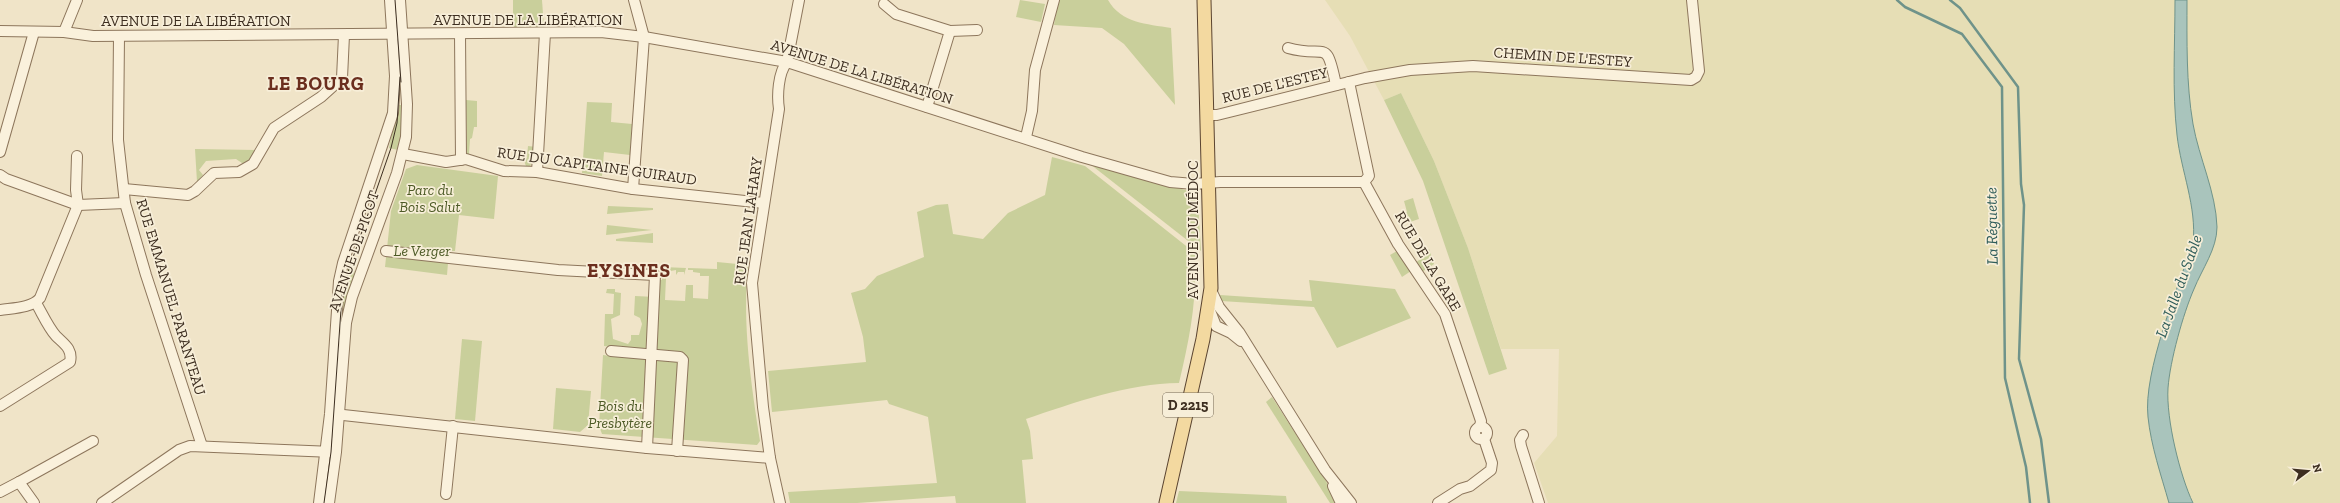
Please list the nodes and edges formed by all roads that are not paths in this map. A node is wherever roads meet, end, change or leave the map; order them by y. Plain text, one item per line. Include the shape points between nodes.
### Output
1 (77, 0) edge
2 (390, 0) edge
3 (400, 0) edge
4 (634, 0) edge
5 (799, 0) edge
6 (1054, 0) edge
7 (1204, 0) edge
8 (1692, 0) edge
9 (884, 4) dead end
10 (977, 30) dead end
11 (0, 31) edge
12 (950, 31) junction
13 (34, 32) junction
14 (64, 32) junction
15 (545, 33) junction
16 (460, 34) junction
17 (344, 35) junction
18 (398, 35) junction
19 (119, 36) junction
20 (644, 37) junction
21 (1288, 48) dead end
22 (787, 62) junction
23 (1349, 82) junction
24 (1336, 85) junction
25 (927, 107) junction
26 (1207, 115) junction
27 (2, 136) edge
28 (1026, 137) junction
29 (0, 152) edge
30 (403, 154) junction
31 (77, 156) dead end
32 (460, 160) junction
33 (538, 172) junction
34 (0, 175) edge
35 (1364, 182) junction
36 (1209, 183) junction
37 (124, 189) junction
38 (633, 189) junction
39 (125, 203) junction
40 (764, 203) junction
41 (78, 205) junction
42 (386, 252) dead end
43 (1211, 288) junction
44 (36, 303) junction
45 (1209, 308) junction
46 (0, 310) edge
47 (1216, 326) junction
48 (1203, 339) junction
49 (1246, 345) junction
50 (611, 351) dead end
51 (651, 354) junction
52 (0, 406) edge
53 (335, 414) junction
54 (453, 426) junction
55 (1523, 435) dead end
56 (93, 441) dead end
57 (202, 446) junction
58 (647, 448) junction
59 (677, 451) junction
60 (331, 452) junction
61 (770, 458) junction
62 (1325, 470) junction
63 (19, 482) junction
64 (0, 492) edge
65 (446, 494) dead end
66 (106, 502) edge
67 (34, 503) edge
68 (319, 503) edge
69 (329, 503) edge
70 (780, 503) edge
71 (1166, 503) edge
72 (1341, 503) edge
73 (1351, 503) edge
74 (1438, 503) edge
75 (1539, 503) edge

1 - 14 street
2 - 18 street
3 - 18 street
4 - 20 street
5 - 22 street, RUE JEAN LAHARY
6 - 28 street via 1035,70 1032,111
7 - 26 main road, AVENUE DU MÉDOC / D 2215
8 - 23 street, CHEMIN DE L'ESTEY via 1699,71 1691,80 1473,66 1410,70
9 - 12 street via 896,14
10 - 12 street
11 - 13 street, AVENUE DE LA LIBÉRATION
12 - 25 street
13 - 14 street, AVENUE DE LA LIBÉRATION
13 - 27 street
14 - 19 street, AVENUE DE LA LIBÉRATION
15 - 16 street, AVENUE DE LA LIBÉRATION
15 - 20 street, AVENUE DE LA LIBÉRATION via 601,32
15 - 33 street
16 - 18 street, AVENUE DE LA LIBÉRATION
16 - 32 street
17 - 18 street, AVENUE DE LA LIBÉRATION
17 - 19 street, AVENUE DE LA LIBÉRATION
17 - 37 street via 342,78 321,97 274,128 257,159 248,168 239,172 214,173 188,195
18 - 30 street, AVENUE DE PICOT via 408,115
18 - 53 street, AVENUE DE PICOT via 392,118 345,256 339,281
19 - 37 street, RUE EMMANUEL PARANTEAU via 118,140
20 - 22 street, AVENUE DE LA LIBÉRATION
20 - 38 street
21 - 24 street via 1304,52 1323,51 1327,54
22 - 25 street, AVENUE DE LA LIBÉRATION
22 - 40 street, RUE JEAN LAHARY via 782,68 777,99 779,109
23 - 24 street, RUE DE L'ESTEY
23 - 35 street via 1369,176
24 - 26 street, RUE DE L'ESTEY
25 - 28 street, AVENUE DE LA LIBÉRATION
26 - 36 main road, AVENUE DU MÉDOC / D 2215
27 - 29 street
28 - 36 street, AVENUE DE LA LIBÉRATION via 1170,182
30 - 32 street, RUE DU CAPITAINE GUIRAUD via 446,162
30 - 53 street, AVENUE DE PICOT via 348,311
31 - 41 street
32 - 33 street, RUE DU CAPITAINE GUIRAUD via 504,171
33 - 38 street, RUE DU CAPITAINE GUIRAUD
34 - 41 street
35 - 36 street
35 - 74 street, RUE DE LA GARE via 1398,244 1445,314 1481,421 1480,427 1486,431 1484,439 1492,463 1491,470 1470,486 1460,489
36 - 43 main road, AVENUE DU MÉDOC / D 2215
37 - 39 street, RUE EMMANUEL PARANTEAU
38 - 40 street, RUE DU CAPITAINE GUIRAUD
39 - 41 street
39 - 57 street, RUE EMMANUEL PARANTEAU
40 - 61 street, RUE JEAN LAHARY via 752,283
41 - 44 street
42 - 51 street via 558,270 655,274
43 - 45 main road, AVENUE DU MÉDOC / D 2215
43 - 49 street via 1219,307
44 - 46 street
44 - 52 street via 56,336 65,342 71,357 70,362
45 - 47 street
45 - 48 main road, AVENUE DU MÉDOC / D 2215
47 - 48 street via 1211,328
47 - 49 street via 1231,333
48 - 71 main road, AVENUE DU MÉDOC / D 2215
49 - 62 street
50 - 51 street
51 - 58 street
51 - 59 street via 680,357 683,360
53 - 54 street
53 - 60 street, AVENUE DE PICOT
54 - 58 street
54 - 65 street
55 - 75 street via 1520,440 1521,446
56 - 63 street
57 - 60 street
57 - 66 street via 190,446 179,450
58 - 59 street
59 - 61 street
60 - 68 street, AVENUE DE PICOT
60 - 69 street, AVENUE DE PICOT
61 - 70 street, RUE JEAN LAHARY
62 - 72 street
62 - 73 street
63 - 64 street
63 - 67 street

